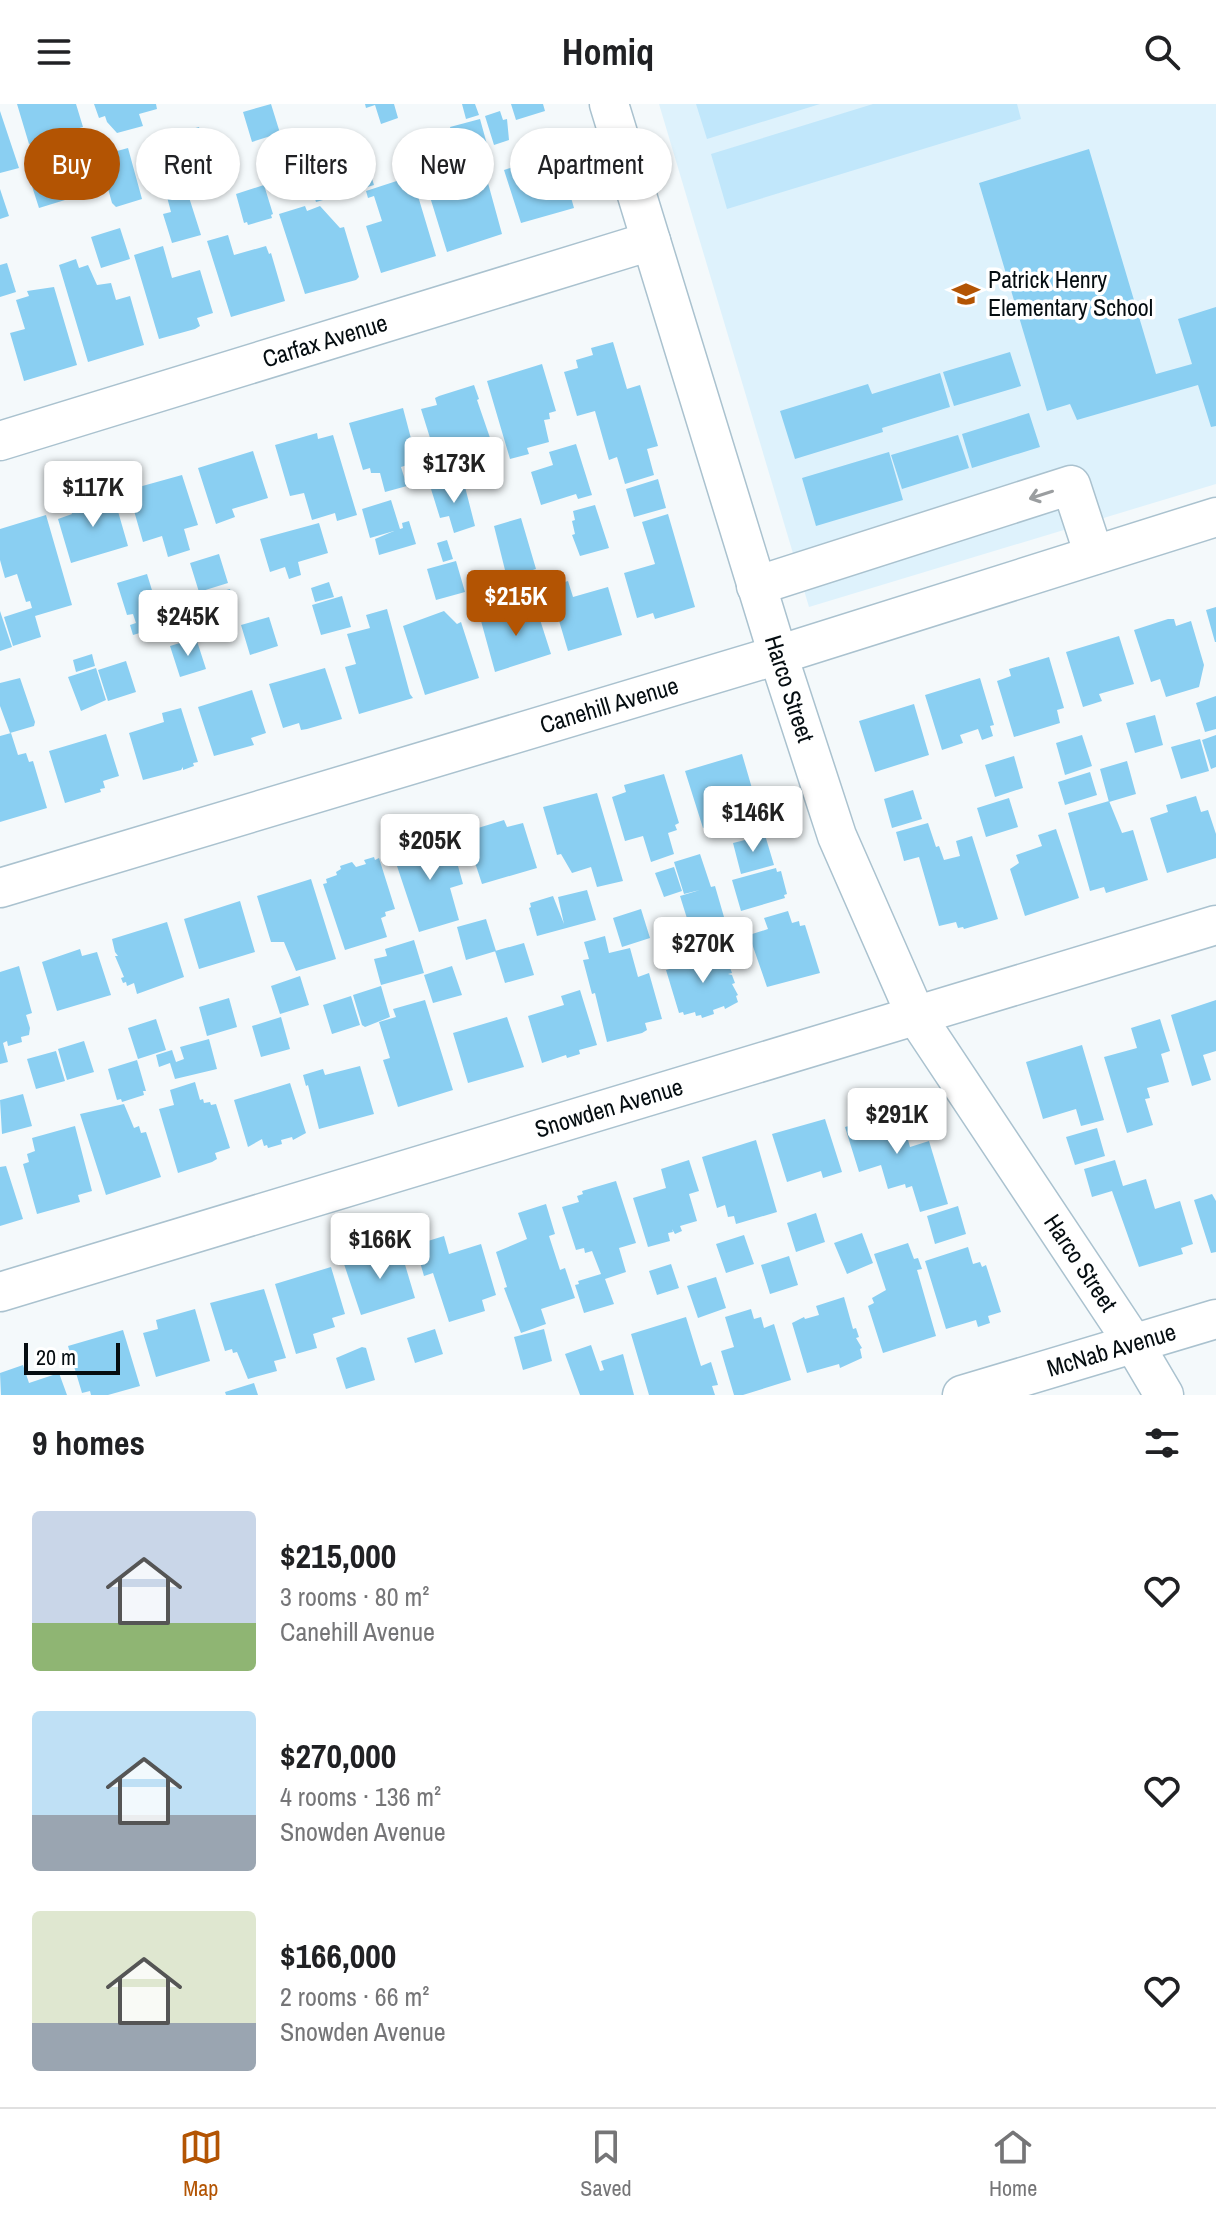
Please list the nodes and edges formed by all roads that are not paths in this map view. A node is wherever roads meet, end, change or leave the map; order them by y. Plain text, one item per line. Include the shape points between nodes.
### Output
1 (609, 104) edge
2 (651, 241) junction
3 (0, 441) edge
4 (1216, 517) edge
5 (1094, 555) junction
6 (756, 586) junction
7 (778, 655) junction
8 (0, 888) edge
9 (1216, 925) edge
10 (916, 1016) junction
11 (0, 1292) edge
12 (1216, 1319) edge
13 (1134, 1344) junction
14 (962, 1395) edge
15 (1164, 1395) edge

1 - 2 street, Harco Street
2 - 3 street, Carfax Avenue
2 - 6 street, Harco Street
4 - 5 street, Canehill Avenue
5 -> 6 street via 1071,485
5 - 7 street, Canehill Avenue
6 - 7 street, Harco Street
7 - 8 street, Canehill Avenue
7 - 10 street, Harco Street via 837,836
9 - 10 street, Snowden Avenue
10 - 11 street, Snowden Avenue
10 - 13 street, Harco Street
12 - 13 street, McNab Avenue
13 - 14 street, McNab Avenue
13 - 15 street, Harco Street

